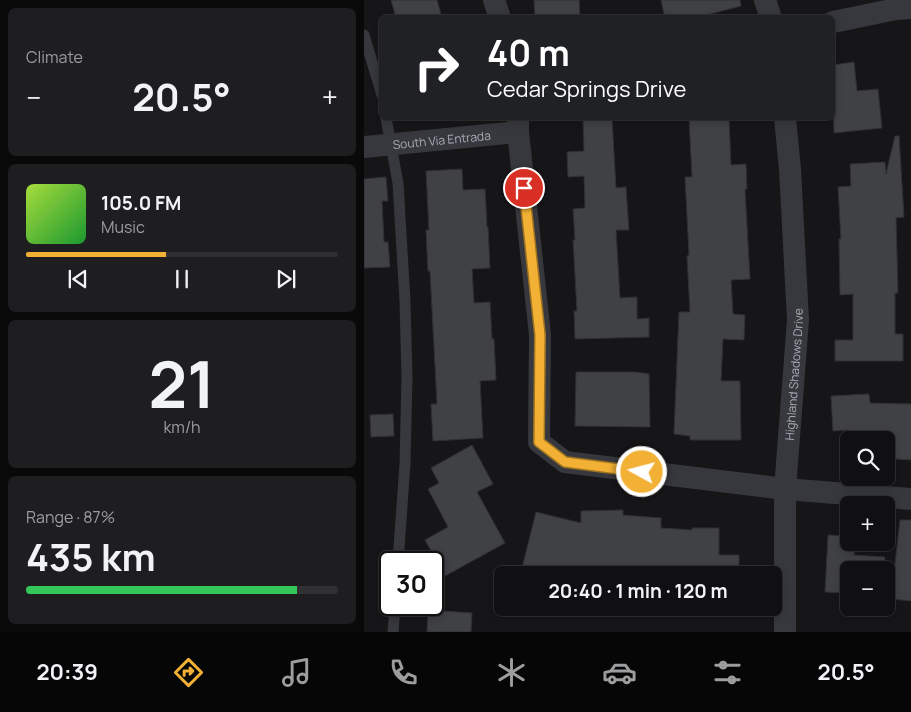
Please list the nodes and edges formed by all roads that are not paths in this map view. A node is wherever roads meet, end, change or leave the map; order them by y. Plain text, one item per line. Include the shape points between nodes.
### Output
1 (494, 0) edge
2 (765, 0) edge
3 (911, 8) edge
4 (499, 15) edge
5 (771, 15) edge
6 (835, 22) edge
7 (364, 35) edge
8 (379, 85) edge
9 (386, 120) edge
10 (785, 120) edge
11 (518, 125) edge
12 (390, 144) junction
13 (364, 146) edge
14 (785, 489) junction
15 (911, 499) edge
16 (399, 551) edge
17 (394, 616) edge
18 (393, 632) edge
19 (785, 632) edge

1 - 4 street
2 - 5 street
3 - 6 street via 896,8
7 - 8 lane
9 - 12 lane
10 - 14 street, Highland Shadows Drive via 798,320
11 - 12 street, South Via Entrada
11 - 14 street via 540,335 539,442 565,462
12 - 13 street, South Via Entrada
12 - 16 lane via 398,183 407,378
14 - 15 street
14 - 19 street, Highland Shadows Drive
17 - 18 lane

